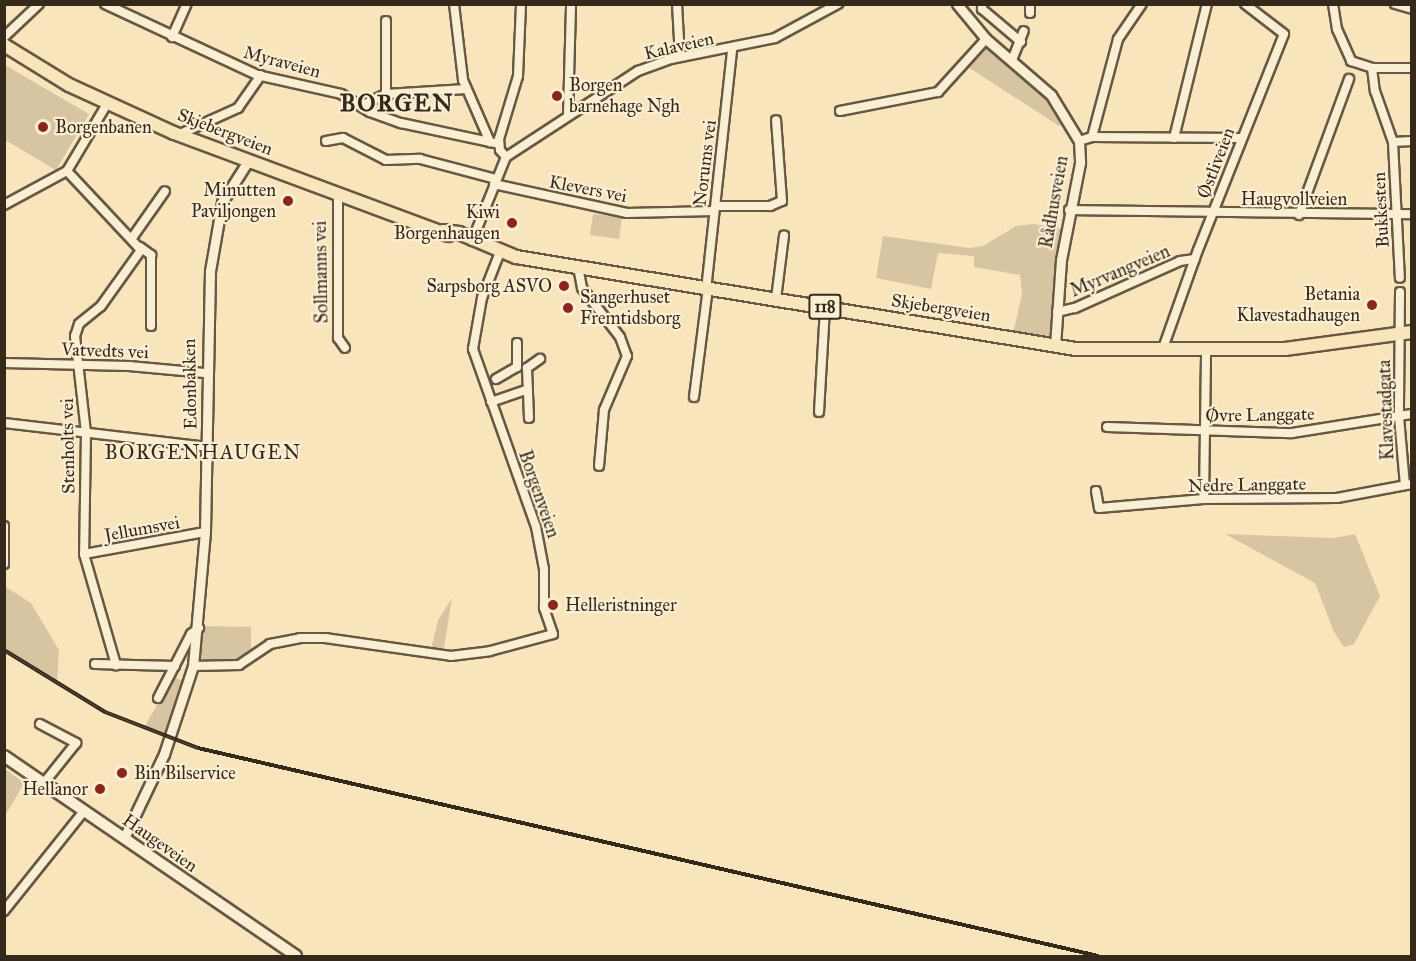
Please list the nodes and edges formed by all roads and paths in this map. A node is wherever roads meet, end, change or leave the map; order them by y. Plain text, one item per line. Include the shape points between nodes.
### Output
1 (39, 4) edge
2 (105, 4) edge
3 (187, 4) edge
4 (454, 4) edge
5 (521, 4) edge
6 (570, 4) edge
7 (677, 4) edge
8 (820, 4) edge
9 (838, 4) edge
10 (957, 4) edge
11 (982, 4) edge
12 (1030, 4) edge
13 (1142, 4) edge
14 (1207, 4) edge
15 (1245, 4) edge
16 (1333, 4) edge
17 (1395, 4) edge
18 (1412, 9) edge
19 (825, 13) junction
20 (1030, 14) dead end
21 (386, 21) dead end
22 (1024, 31) dead end
23 (4, 37) edge
24 (172, 37) junction
25 (986, 39) junction
26 (1021, 42) junction
27 (4, 45) edge
28 (732, 49) junction
29 (680, 57) junction
30 (1012, 60) junction
31 (1372, 68) junction
32 (1412, 68) edge
33 (261, 75) junction
34 (1349, 79) dead end
35 (465, 89) junction
36 (386, 94) junction
37 (107, 104) junction
38 (361, 106) junction
39 (840, 111) dead end
40 (568, 114) junction
41 (776, 120) dead end
42 (178, 135) junction
43 (1092, 137) junction
44 (1174, 138) junction
45 (1242, 138) junction
46 (327, 141) dead end
47 (1079, 141) junction
48 (1412, 141) edge
49 (1393, 142) junction
50 (494, 143) junction
51 (506, 157) junction
52 (243, 159) junction
53 (67, 171) junction
54 (495, 182) junction
55 (165, 191) dead end
56 (338, 193) junction
57 (4, 205) edge
58 (715, 208) junction
59 (1069, 210) junction
60 (1213, 213) junction
61 (1396, 214) junction
62 (1412, 214) edge
63 (1299, 215) junction
64 (784, 236) dead end
65 (132, 238) junction
66 (471, 240) junction
67 (140, 248) junction
68 (500, 252) junction
69 (1195, 259) junction
70 (578, 267) junction
71 (1400, 278) dead end
72 (707, 285) junction
73 (1400, 292) dead end
74 (776, 299) junction
75 (825, 307) junction
76 (1057, 312) junction
77 (151, 326) dead end
78 (1406, 333) edge
79 (517, 343) dead end
80 (1055, 345) junction
81 (345, 348) dead end
82 (1206, 350) junction
83 (1162, 351) junction
84 (540, 359) dead end
85 (4, 363) edge
86 (78, 364) junction
87 (205, 373) junction
88 (496, 379) dead end
89 (528, 389) junction
90 (694, 397) dead end
91 (491, 402) junction
92 (819, 412) dead end
93 (1412, 414) edge
94 (1399, 417) junction
95 (529, 418) dead end
96 (4, 423) edge
97 (1107, 427) dead end
98 (1204, 432) junction
99 (86, 433) junction
100 (208, 447) junction
101 (598, 466) dead end
102 (1408, 485) edge
103 (1096, 491) dead end
104 (1204, 499) junction
105 (4, 526) edge
106 (205, 532) junction
107 (6, 548) edge
108 (84, 555) junction
109 (4, 564) edge
110 (199, 628) junction
111 (95, 664) dead end
112 (116, 665) junction
113 (175, 666) junction
114 (193, 666) junction
115 (159, 698) dead end
116 (40, 724) dead end
117 (4, 756) edge
118 (44, 783) junction
119 (84, 811) junction
120 (124, 838) junction
121 (4, 911) edge
122 (296, 957) edge

1 - 23 street
2 - 24 street, Myraveien
3 - 24 street
4 - 35 street
5 - 50 street via 518,76
6 - 40 street
7 - 29 street
8 - 19 street
9 - 19 street, Kalaveien
10 - 25 street, Rådhusveien
11 - 26 street via 982,9
12 - 20 street
13 - 43 street via 1118,39
14 - 44 street
15 - 45 street, Østliveien via 1284,34
16 - 31 street via 1346,54 1359,66
17 - 18 street
19 - 28 street, Kalaveien via 775,38
21 - 36 street
22 - 26 street
24 - 33 street, Myraveien
25 - 30 street, Rådhusveien
25 - 39 street via 938,92
26 - 30 street
27 - 37 main road, Skjebergveien / 118 via 52,76
28 - 29 street, Kalaveien
28 - 58 street, Norums vei
29 - 40 street, Kalaveien via 621,79
30 - 47 street, Rådhusveien via 1051,95
31 - 32 street
31 - 49 street, Bukkesten via 1375,91
33 - 38 street, Myraveien via 341,94
33 - 42 street via 238,108
34 - 63 street
35 - 36 street
35 - 50 street
36 - 38 street
37 - 42 main road, Skjebergveien / 118
37 - 53 street
38 - 50 street, Myraveien via 401,123
40 - 51 street, Kalaveien
41 - 58 street, Klevers vei via 782,201 770,206
42 - 52 main road, Skjebergveien / 118
43 - 44 street
43 - 47 street
44 - 45 street
45 - 60 street, Østliveien
46 - 54 street, Klevers vei via 343,138 386,160 420,159
47 - 59 street, Rådhusveien via 1080,163
48 - 49 street
49 - 61 street, Bukkesten
50 - 51 street
51 - 54 street
52 - 56 main road, Skjebergveien / 118
52 - 87 street, Edonbakken via 222,202 215,228
53 - 57 street
53 - 65 street
54 - 58 street, Klevers vei via 627,213
54 - 66 street
55 - 65 street
56 - 66 main road, Skjebergveien / 118
56 - 81 street, Sollmanns vei via 338,338
58 - 72 street, Norums vei
59 - 60 street, Haugvollveien
59 - 76 street, Rådhusveien
60 - 63 street, Haugvollveien
60 - 69 street, Østliveien
61 - 62 street, Haugvollveien
61 - 63 street, Haugvollveien
61 - 71 street, Bukkesten
64 - 74 street
65 - 67 street
66 - 68 main road, Skjebergveien / 118
67 - 77 street via 151,255
67 - 86 street, Stenholts vei via 101,306 76,328
68 - 70 main road, Skjebergveien / 118
68 - 91 street, Borgenveien via 482,298 472,342
69 - 76 street, Myrvangveien via 1180,261 1075,308
69 - 83 street, Østliveien
70 - 72 main road, Skjebergveien / 118
70 - 101 street via 582,288 620,337 627,356 604,410
72 - 74 main road, Skjebergveien / 118
72 - 90 street, Norums vei
73 - 78 street, Klavestadgata
74 - 75 main road, Skjebergveien / 118
75 - 80 main road, Skjebergveien / 118
75 - 92 street
76 - 80 street, Rådhusveien
78 - 82 main road, Skjebergveien / 118 via 1285,349
78 - 94 street, Klavestadgata
79 - 88 street via 517,367
80 - 83 main road, Skjebergveien / 118
82 - 83 main road, Skjebergveien / 118
82 - 98 street
84 - 89 street via 527,368
85 - 86 street, Vatvedts vei
86 - 87 street, Vatvedts vei
86 - 99 street, Stenholts vei
87 - 100 street, Edonbakken
89 - 91 street
89 - 95 street
91 - 114 street, Borgenveien via 539,536 544,608 553,634 490,651 451,656 300,638 270,644 236,666
93 - 94 street, Øvre Langgate
94 - 98 street, Øvre Langgate via 1292,433
94 - 102 street, Klavestadgata
96 - 99 street
97 - 98 street, Øvre Langgate
98 - 104 street
99 - 100 street
99 - 108 street, Stenholts vei
100 - 106 street, Edonbakken
102 - 104 street, Nedre Langgate via 1336,498
103 - 104 street, Nedre Langgate via 1099,508
105 - 107 street
106 - 108 street, Jellumsvei
106 - 110 street, Edonbakken
107 - 109 street
108 - 112 street, Stenholts vei
110 - 113 street via 191,634
110 - 114 street, Edonbakken
111 - 112 street
112 - 113 street
113 - 115 street
114 - 120 street, Edonbakken via 165,754
116 - 118 street via 76,743
117 - 118 main road, Haugeveien
118 - 119 main road, Haugeveien
119 - 120 main road, Haugeveien
119 - 121 street
120 - 122 main road, Haugeveien

